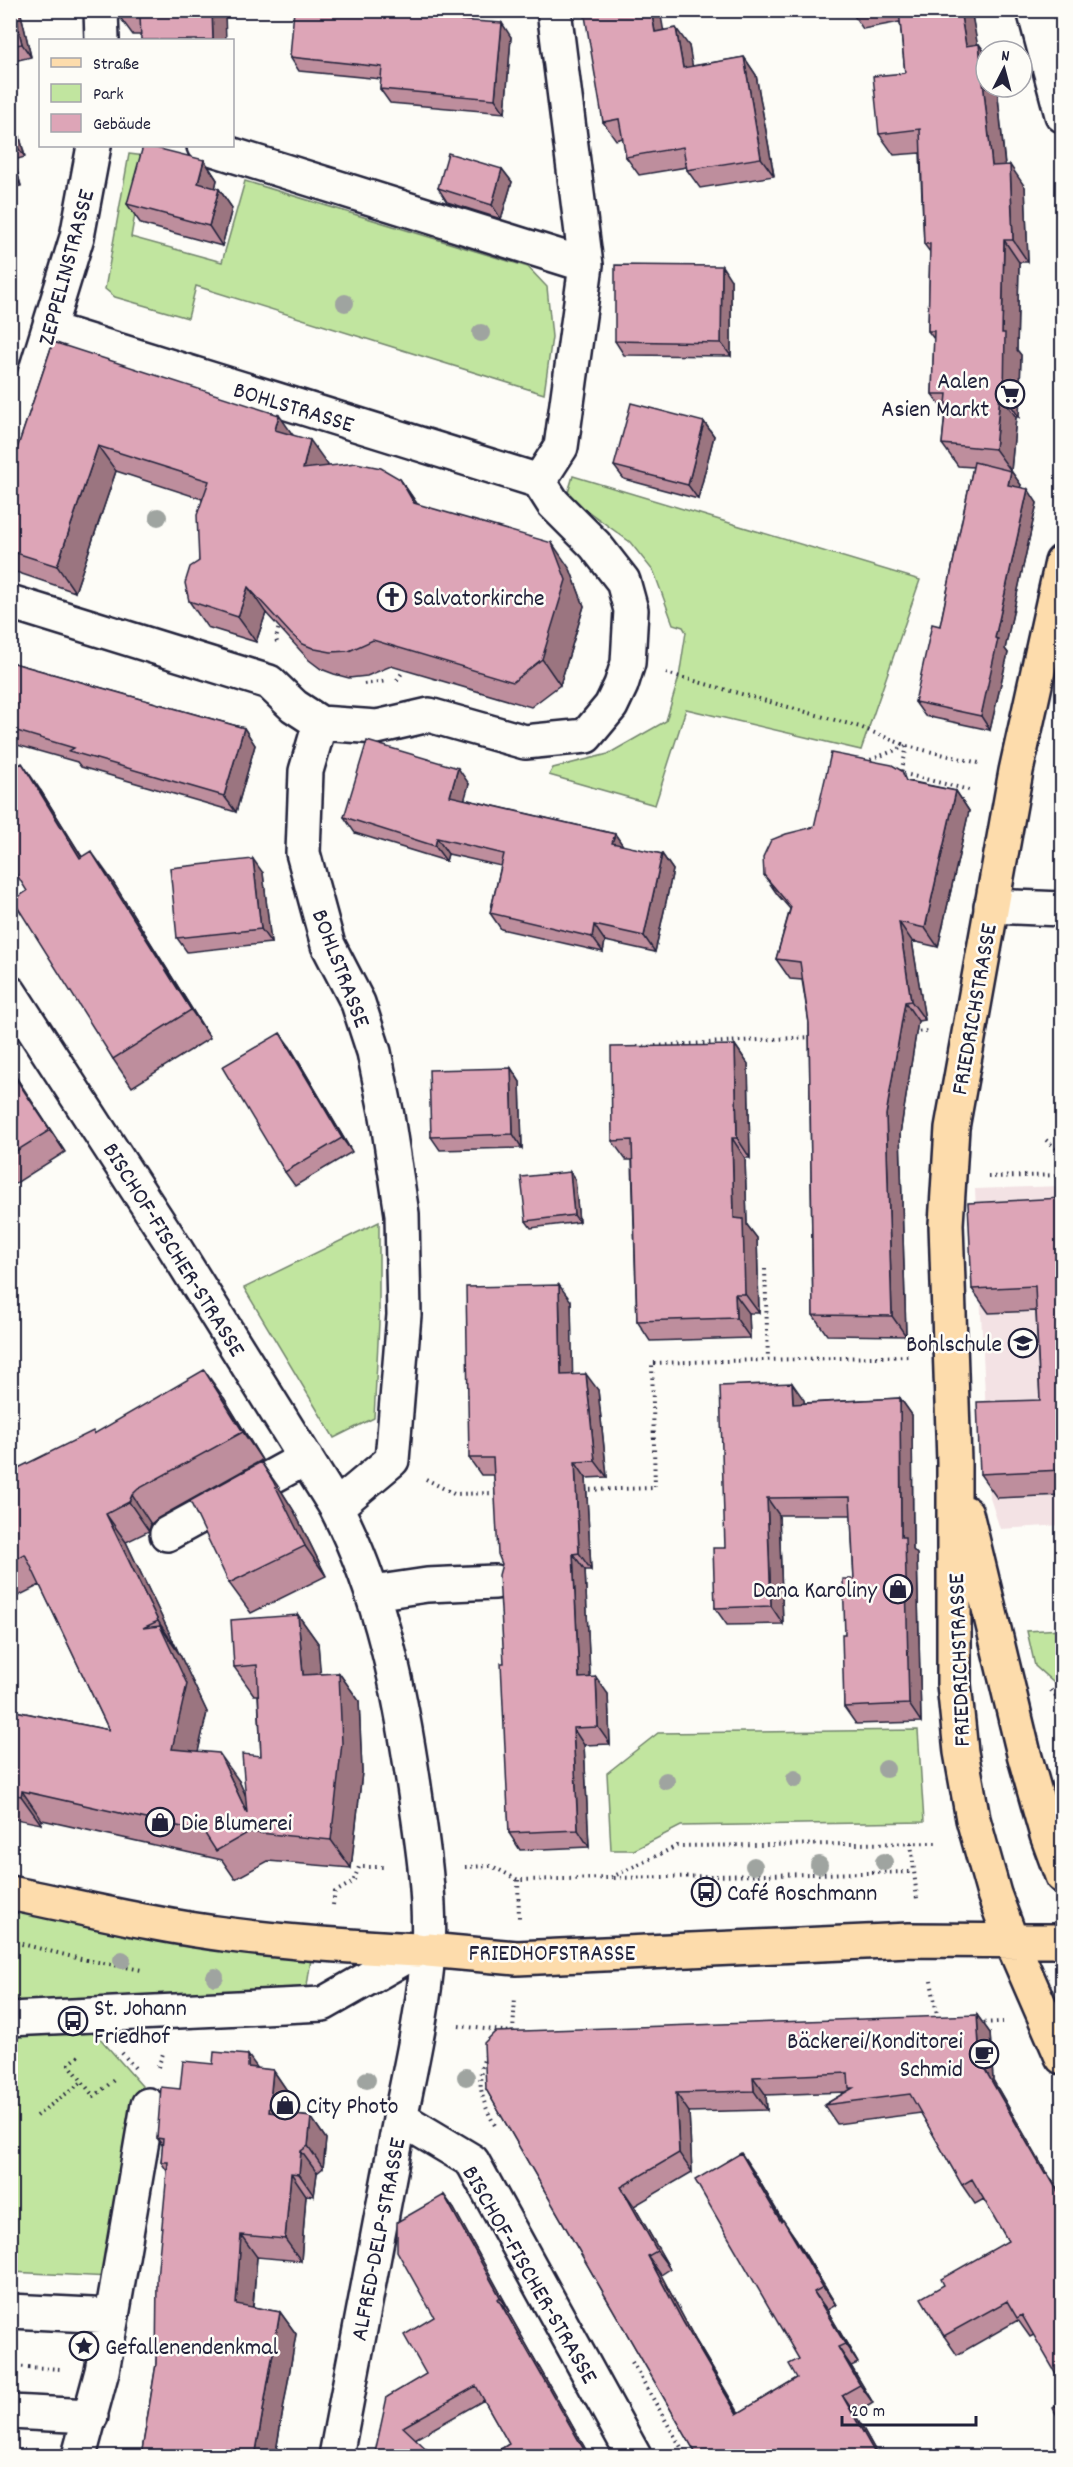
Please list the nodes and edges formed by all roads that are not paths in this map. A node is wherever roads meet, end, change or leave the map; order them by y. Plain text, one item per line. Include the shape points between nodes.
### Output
1 (101, 10) edge
2 (554, 10) edge
3 (1034, 10) edge
4 (102, 39) edge
5 (1062, 115) edge
6 (94, 147) edge
7 (207, 147) edge
8 (586, 264) junction
9 (49, 329) junction
10 (10, 455) edge
11 (539, 481) junction
12 (1062, 562) edge
13 (10, 602) edge
14 (320, 723) junction
15 (991, 906) junction
16 (1062, 909) edge
17 (10, 993) edge
18 (306, 1458) junction
19 (954, 1462) junction
20 (336, 1507) junction
21 (166, 1534) dead end
22 (495, 1582) dead end
23 (373, 1593) junction
24 (1062, 1876) edge
25 (10, 1893) edge
26 (1011, 1940) junction
27 (1062, 1941) edge
28 (423, 1950) junction
29 (10, 2019) edge
30 (1062, 2057) edge
31 (148, 2105) road end
32 (400, 2118) junction
33 (10, 2311) edge
34 (112, 2316) junction
35 (10, 2412) edge
36 (91, 2416) junction
37 (79, 2457) edge
38 (336, 2457) edge
39 (634, 2457) edge

1 - 4 street
2 - 8 street
3 - 5 street
6 - 9 street, ZEPPELINSTRASSE via 77,237
7 - 8 street
8 - 11 street via 561,447
9 - 10 street, ZEPPELINSTRASSE
9 - 11 street, BOHLSTRASSE
11 - 14 street via 553,503 596,545 623,581 631,610 628,663 621,685 611,706 586,736 525,741 429,715 377,727
12 - 15 main road, FRIEDRICHSTRASSE
13 - 14 street via 269,682 294,706
14 - 20 street, BOHLSTRASSE via 306,771 303,853 328,945 357,1003 374,1052 402,1214 404,1315 392,1460
15 - 16 street
15 - 19 main road, FRIEDRICHSTRASSE via 952,1128 946,1224
17 - 18 street, BISCHOF-FISCHER-STRASSE
18 - 20 street, BISCHOF-FISCHER-STRASSE
18 - 21 street
19 - 24 main road, FRIEDRICHSTRASSE via 1024,1754
19 - 26 main road, FRIEDRICHSTRASSE via 954,1684 961,1752 978,1842
20 - 23 street, BISCHOF-FISCHER-STRASSE
22 - 23 street via 427,1585
23 - 28 street, BISCHOF-FISCHER-STRASSE via 404,1716 426,1868
25 - 28 main road, FRIEDHOFSTRASSE via 229,1935 328,1946
26 - 27 main road, FRIEDHOFSTRASSE
26 - 28 main road, FRIEDHOFSTRASSE via 909,1940 517,1958
26 - 30 main road, FRIEDRICHSTRASSE
28 - 29 street via 323,2004
28 - 32 street, ALFRED-DELP-STRASSE via 421,2021
31 - 34 street
32 - 38 street, ALFRED-DELP-STRASSE
32 - 39 street, BISCHOF-FISCHER-STRASSE via 472,2162
33 - 34 street
34 - 36 street
35 - 36 street
36 - 37 street

